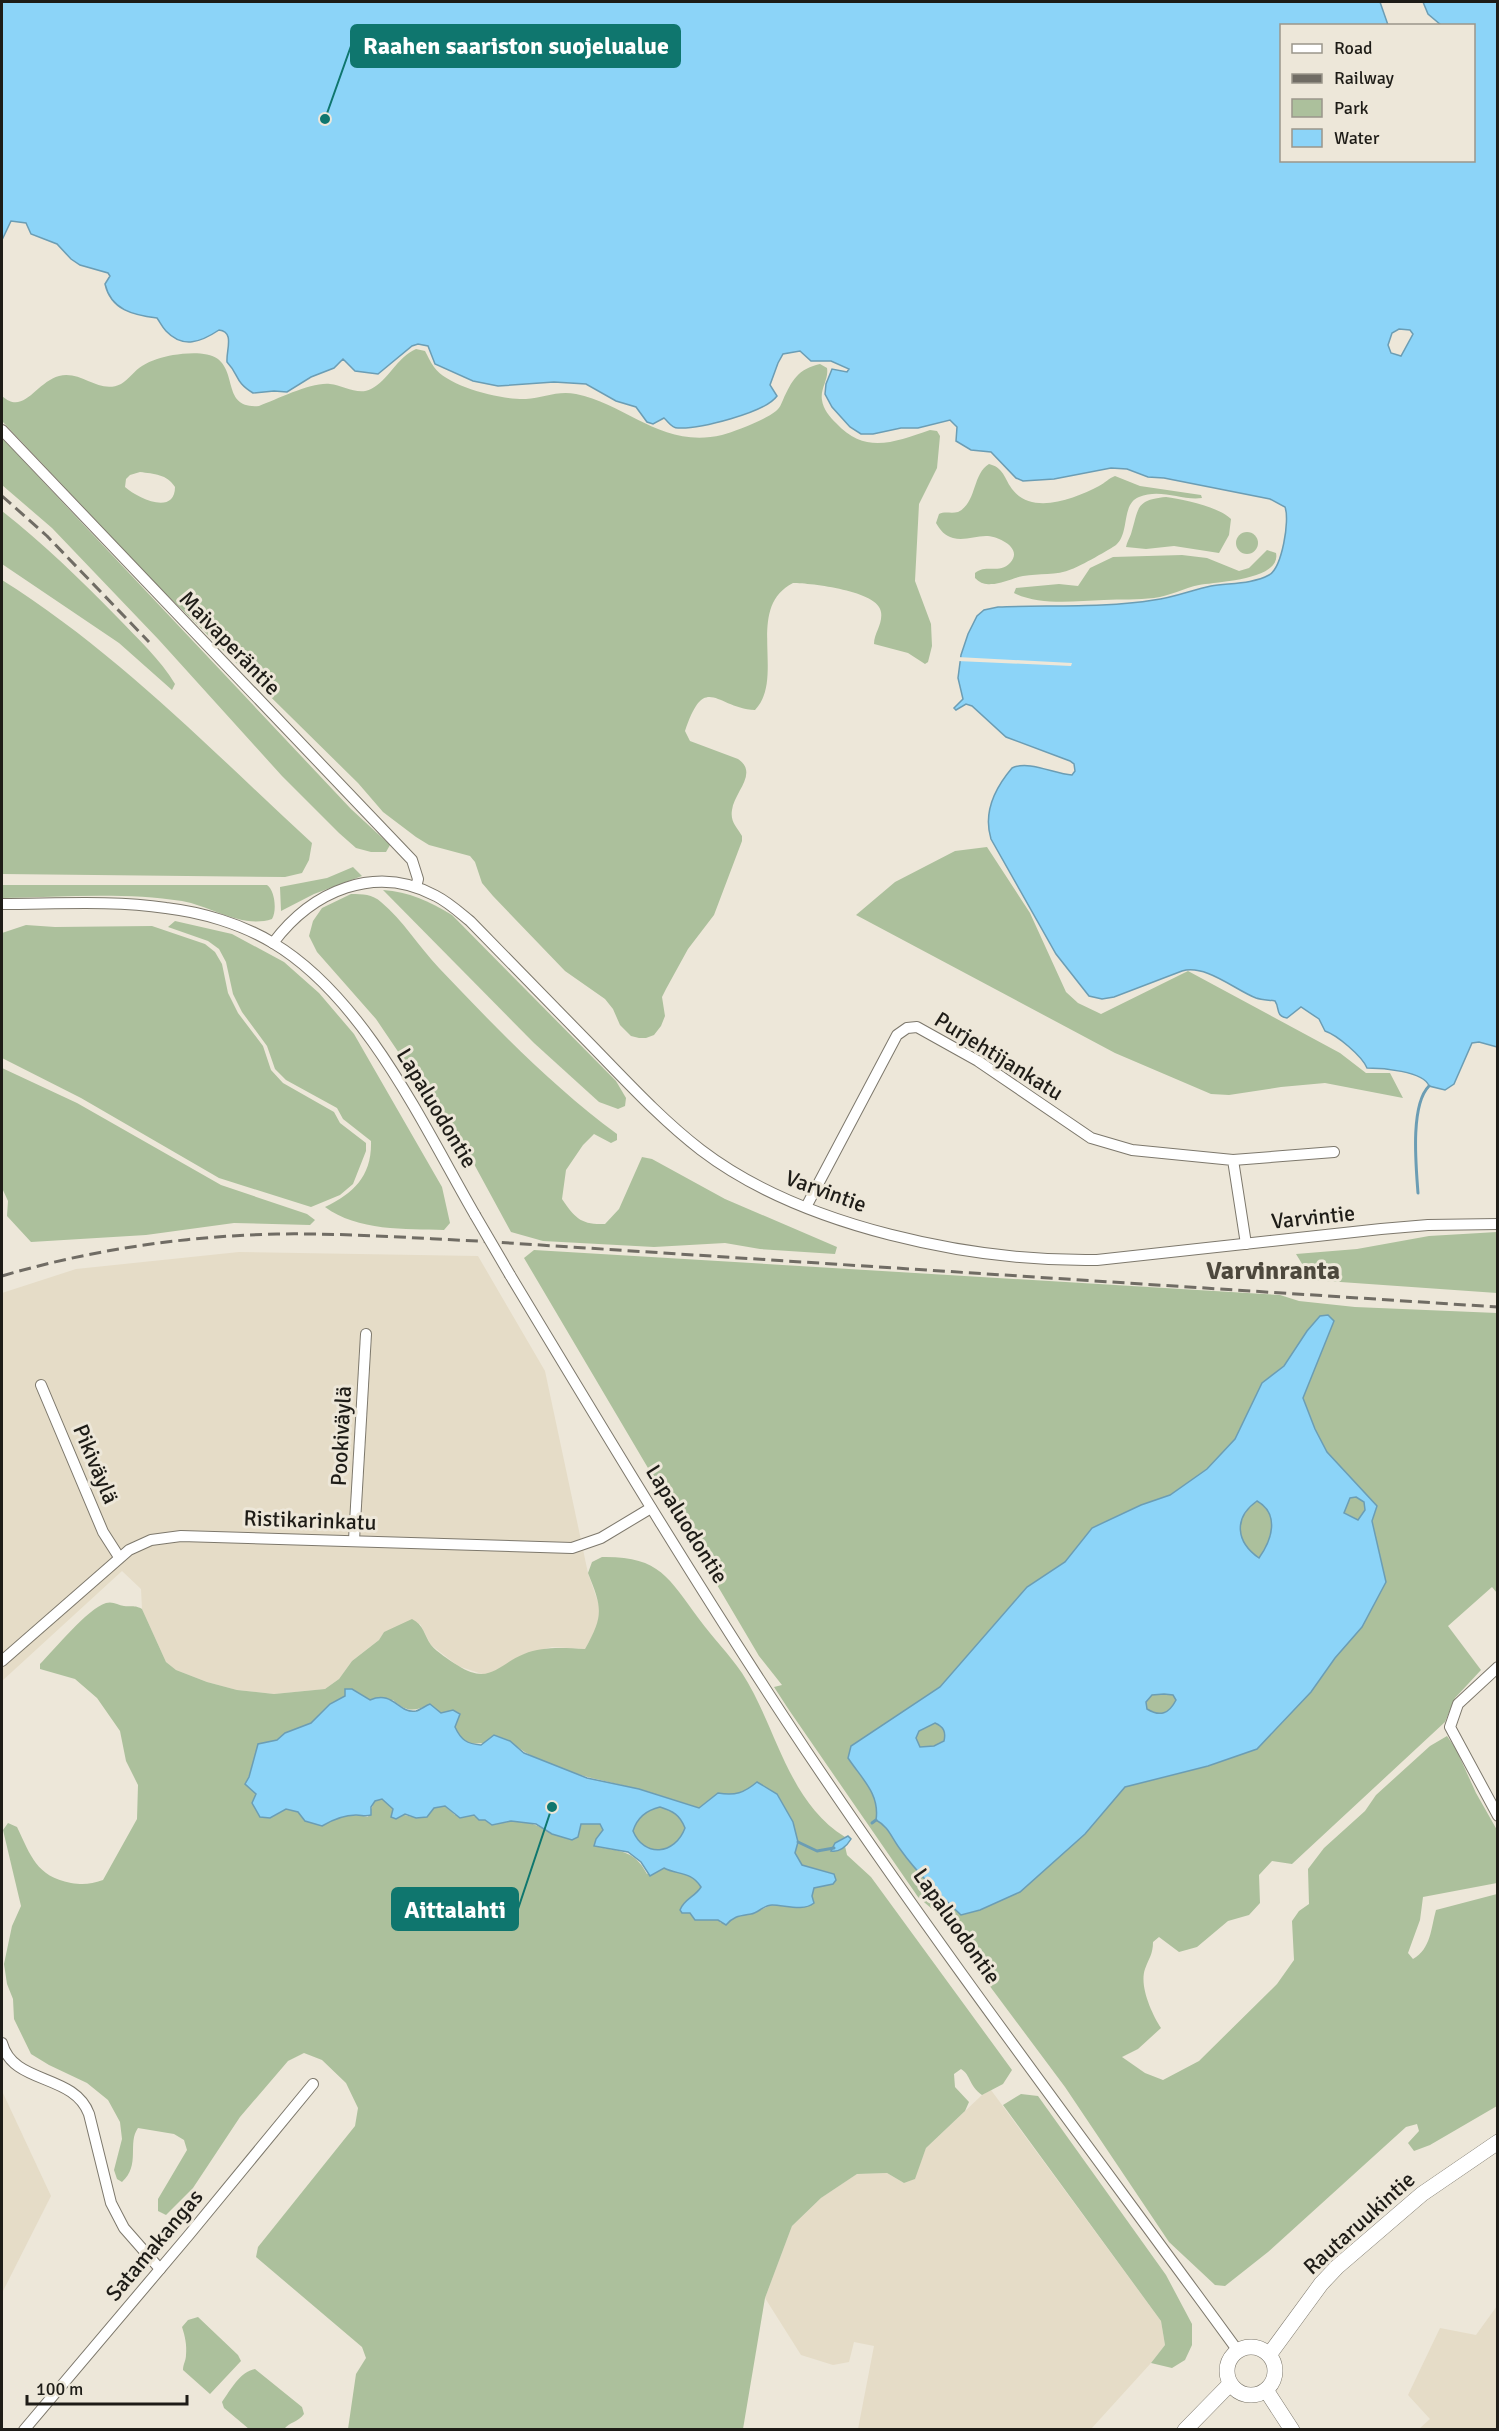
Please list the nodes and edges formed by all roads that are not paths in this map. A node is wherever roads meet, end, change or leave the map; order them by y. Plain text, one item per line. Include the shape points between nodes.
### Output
1 (2, 430) edge
2 (416, 887) junction
3 (2, 904) edge
4 (273, 943) junction
5 (1334, 1152) dead end
6 (1233, 1160) junction
7 (806, 1207) junction
8 (1497, 1224) edge
9 (1246, 1244) junction
10 (366, 1334) dead end
11 (41, 1384) dead end
12 (651, 1508) junction
13 (354, 1540) junction
14 (119, 1557) junction
15 (2, 1661) edge
16 (1497, 1667) edge
17 (1497, 1816) edge
18 (2, 2043) edge
19 (313, 2085) dead end
20 (1497, 2142) edge
21 (160, 2269) junction
22 (1238, 2350) junction
23 (1269, 2355) junction
24 (1230, 2384) junction
25 (1266, 2391) junction
26 (24, 2430) edge
27 (1185, 2430) edge
28 (1292, 2430) edge

1 - 2 street, Maivaperäntie via 412,860 418,879
2 - 4 street, Varvintie via 370,882 338,890 316,900 296,916
2 - 7 street, Varvintie via 437,896 470,921 645,1101 694,1144 760,1187
3 - 4 street, Lapaluodontie via 166,908 224,922
4 - 12 street, Lapaluodontie, bridge via 329,987 392,1073
5 - 6 street, Purjehtijankatu
6 - 7 street, Purjehtijankatu via 1132,1150 1091,1138 964,1052 912,1027 897,1035
6 - 9 street
7 - 9 street, Varvintie via 928,1243 1031,1259 1097,1260
8 - 9 street, Varvintie via 1404,1227
10 - 13 street, Pookiväylä
11 - 14 street, Pikiväylä via 103,1532
12 - 13 street, Ristikarinkatu via 602,1538 572,1548
12 - 22 street, Lapaluodontie via 866,1838
13 - 14 street, Ristikarinkatu via 172,1536 151,1540
14 - 15 street, Ristikarinkatu
16 - 17 street via 1458,1704 1450,1727
18 - 21 street via 7,2056 18,2067 61,2084 83,2101 111,2203 124,2228
19 - 21 street, Satamakangas
20 - 23 main road, Rautaruukintie via 1422,2194 1337,2267
21 - 26 street, Satamakangas
22 - 23 main road via 1254,2347
22 - 24 main road via 1228,2362
23 - 25 main road via 1274,2377
24 - 25 main road via 1250,2396
24 - 27 main road
25 - 28 main road

